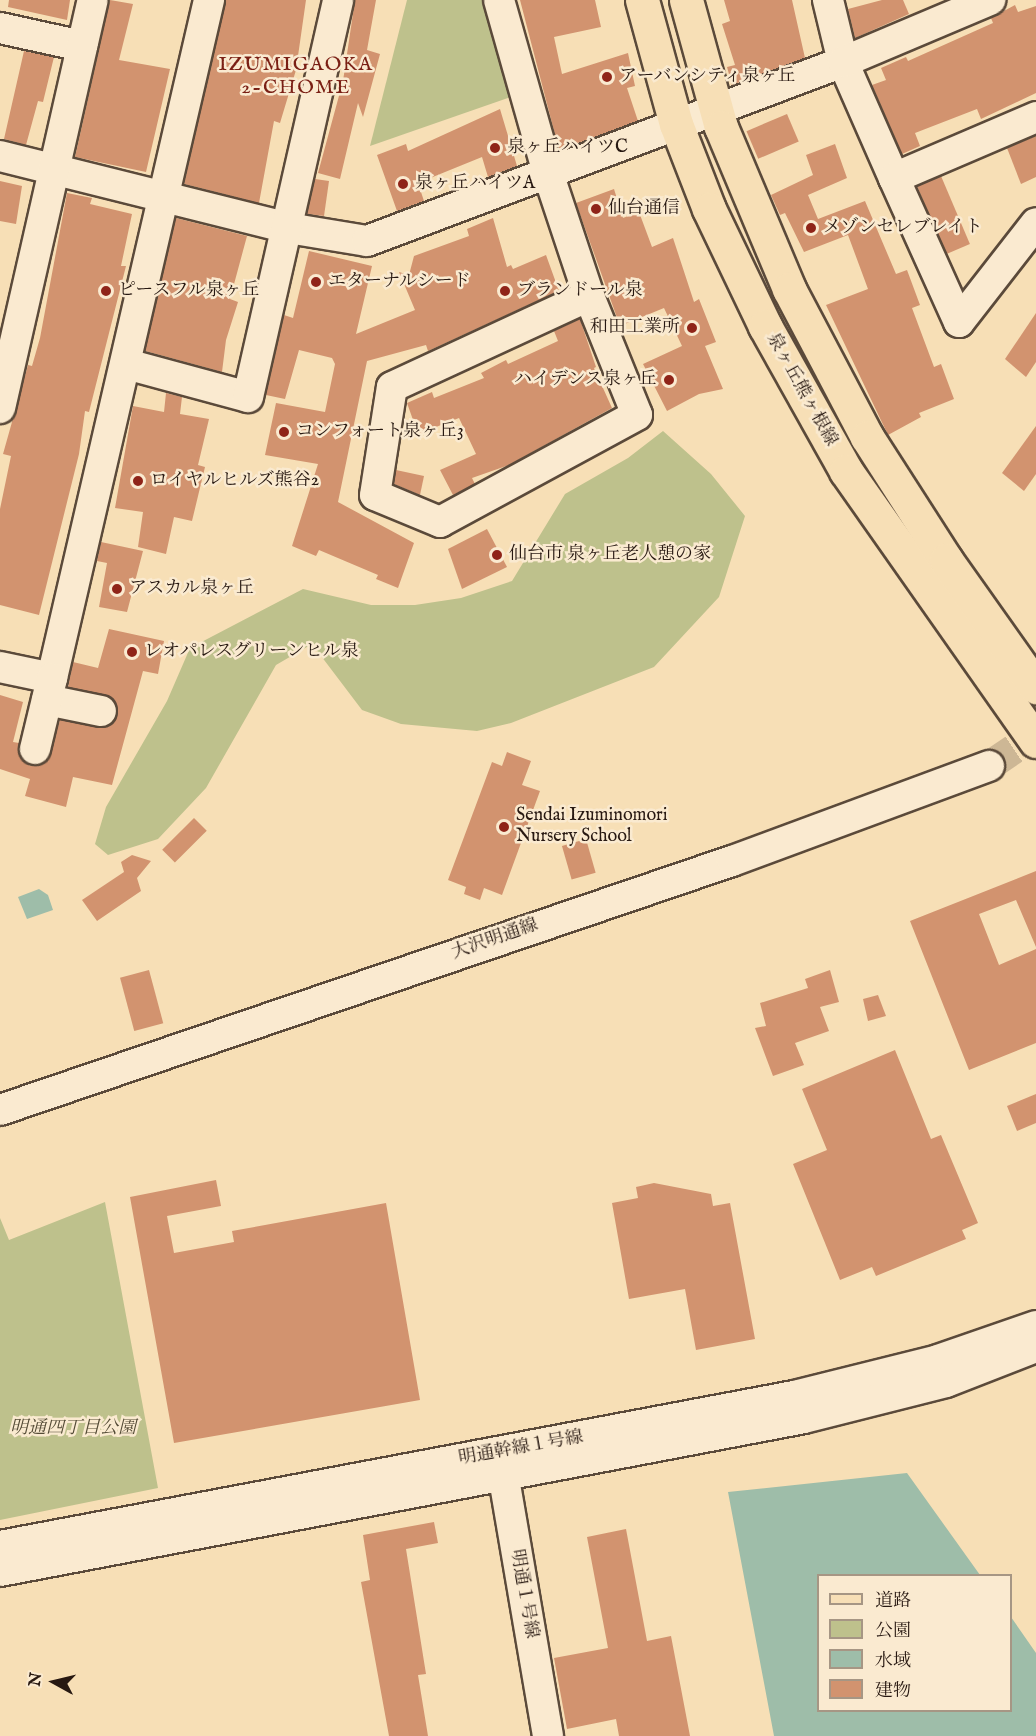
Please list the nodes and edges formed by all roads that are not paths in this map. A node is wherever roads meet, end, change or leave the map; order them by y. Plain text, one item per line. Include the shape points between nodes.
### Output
1 (93, 0) edge
2 (209, 0) edge
3 (338, 0) edge
4 (499, 0) edge
5 (642, 0) edge
6 (686, 0) edge
7 (828, 0) edge
8 (990, 0) edge
9 (0, 28) edge
10 (82, 46) junction
11 (843, 62) junction
12 (714, 108) junction
13 (1036, 117) edge
14 (676, 124) junction
15 (0, 156) edge
16 (56, 172) junction
17 (548, 173) junction
18 (894, 178) junction
19 (164, 198) junction
20 (1036, 223) edge
21 (288, 228) junction
22 (589, 296) junction
23 (126, 364) junction
24 (0, 408) edge
25 (0, 668) edge
26 (1036, 687) edge
27 (49, 689) junction
28 (101, 711) dead end
29 (1036, 741) edge
30 (35, 749) dead end
31 (989, 766) tunnel mouth
32 (0, 1110) edge
33 (1036, 1326) edge
34 (1036, 1347) edge
35 (501, 1464) junction
36 (0, 1546) edge
37 (0, 1571) edge
38 (548, 1736) edge

1 - 10 street
2 - 19 street
3 - 21 street
4 - 17 street
5 - 14 main road, 泉ヶ丘熊ヶ根線
6 - 12 main road, 泉ヶ丘熊ヶ根線
7 - 11 street
8 - 11 street
9 - 10 street
10 - 16 street
11 - 12 street
11 - 18 street
12 - 14 street
12 - 26 main road, 泉ヶ丘熊ヶ根線 via 789,289 867,436 946,560
13 - 18 street
14 - 17 street
14 - 29 main road, 泉ヶ丘熊ヶ根線 via 751,298 846,471
15 - 16 street
16 - 19 street
16 - 24 street
17 - 21 street via 367,241
17 - 22 street
18 - 20 street via 959,322
19 - 21 street
19 - 23 street
21 - 23 street via 248,397
22 - 22 street via 638,415 440,522 375,495 392,387
23 - 27 street
25 - 27 street
27 - 28 street
27 - 30 street
31 - 32 street, 大沢明通線 via 732,861
33 - 35 street, 明通幹線１号線 via 938,1360
34 - 35 street via 946,1382 804,1419
35 - 36 street, 明通幹線１号線
35 - 37 street
35 - 38 street, 明通１号線

